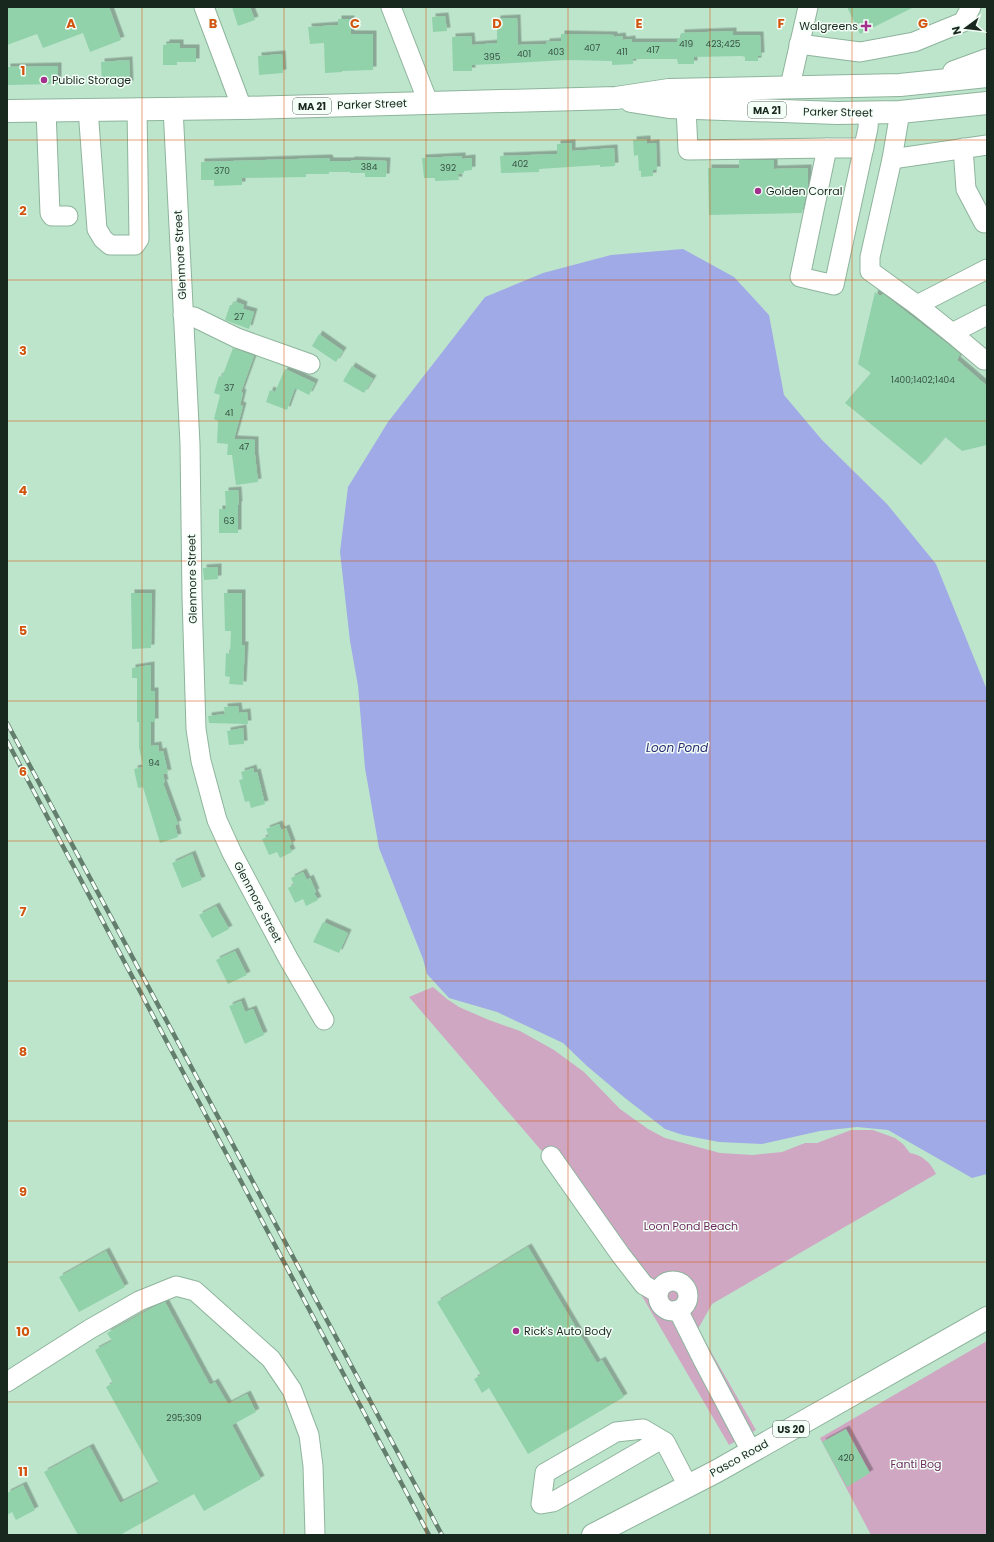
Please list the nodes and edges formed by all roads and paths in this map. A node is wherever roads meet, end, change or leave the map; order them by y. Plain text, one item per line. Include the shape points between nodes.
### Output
1 (204, 7) edge
2 (391, 7) edge
3 (808, 7) edge
4 (971, 7) edge
5 (799, 44) junction
6 (987, 60) edge
7 (987, 76) edge
8 (926, 83) junction
9 (790, 86) junction
10 (616, 98) junction
11 (428, 102) junction
12 (987, 103) edge
13 (686, 107) junction
14 (137, 108) junction
15 (173, 108) junction
16 (242, 108) junction
17 (88, 109) junction
18 (46, 110) junction
19 (987, 110) edge
20 (7, 111) edge
21 (909, 111) junction
22 (869, 113) junction
23 (987, 145) edge
24 (827, 148) junction
25 (864, 148) junction
26 (963, 148) junction
27 (892, 159) junction
28 (68, 216) dead end
29 (984, 223) dead end
30 (987, 269) edge
31 (917, 305) junction
32 (183, 315) junction
33 (987, 315) edge
34 (952, 332) junction
35 (987, 359) edge
36 (310, 364) dead end
37 (324, 1020) dead end
38 (551, 1156) dead end
39 (658, 1293) junction
40 (678, 1310) junction
41 (987, 1318) edge
42 (7, 1382) edge
43 (660, 1440) junction
44 (752, 1451) junction
45 (688, 1486) junction
46 (315, 1535) edge
47 (593, 1535) edge

1 - 16 street
2 - 11 street
3 - 5 street
4 - 5 street via 963,22 914,42 860,52
5 - 9 street
6 - 8 main road
7 - 8 main road, Parker Street / MA 21
8 - 9 main road, Parker Street / MA 21
9 - 10 main road, Parker Street / MA 21 via 669,90
10 - 11 main road, Parker Street / MA 21
10 - 13 main road, Parker Street / MA 21 via 653,105
11 - 16 main road, Parker Street / MA 21
12 - 21 main road, Parker Street / MA 21
13 - 22 main road, Parker Street / MA 21
13 - 24 street via 688,150
14 - 15 main road, Parker Street / MA 21
14 - 17 main road, Parker Street / MA 21
14 - 17 street via 139,239 134,245 110,245 97,229
15 - 16 main road, Parker Street / MA 21
15 - 32 street, Glenmore Street
17 - 18 main road, Parker Street / MA 21
18 - 20 main road, Parker Street / MA 21
18 - 28 street via 50,213 55,217
19 - 21 main road
21 - 22 main road, Parker Street / MA 21
21 - 27 street
22 - 25 street
23 - 26 street
24 - 25 street
24 - 25 street via 800,277 834,285
26 - 27 street
26 - 29 street via 966,189
27 - 31 street via 870,257 870,271
30 - 31 street
31 - 34 street
32 - 36 street via 194,317 237,338
32 - 37 street, Glenmore Street via 190,444 196,729 201,761 217,820 232,853
33 - 34 street
34 - 35 street via 984,360
38 - 39 street via 644,1285
39 - 40 street via 663,1307 672,1312
39 - 40 street via 668,1282 682,1284 688,1297 685,1306
40 - 44 street
41 - 44 main road, Pasco Road / US 20
42 - 46 street via 139,1301 176,1286 196,1291 271,1359 292,1390 309,1435 313,1466
43 - 43 street via 553,1502 541,1504 545,1473 616,1432 643,1429
43 - 45 street via 665,1442
44 - 45 main road, Pasco Road / US 20
45 - 47 main road, Pasco Road / US 20

